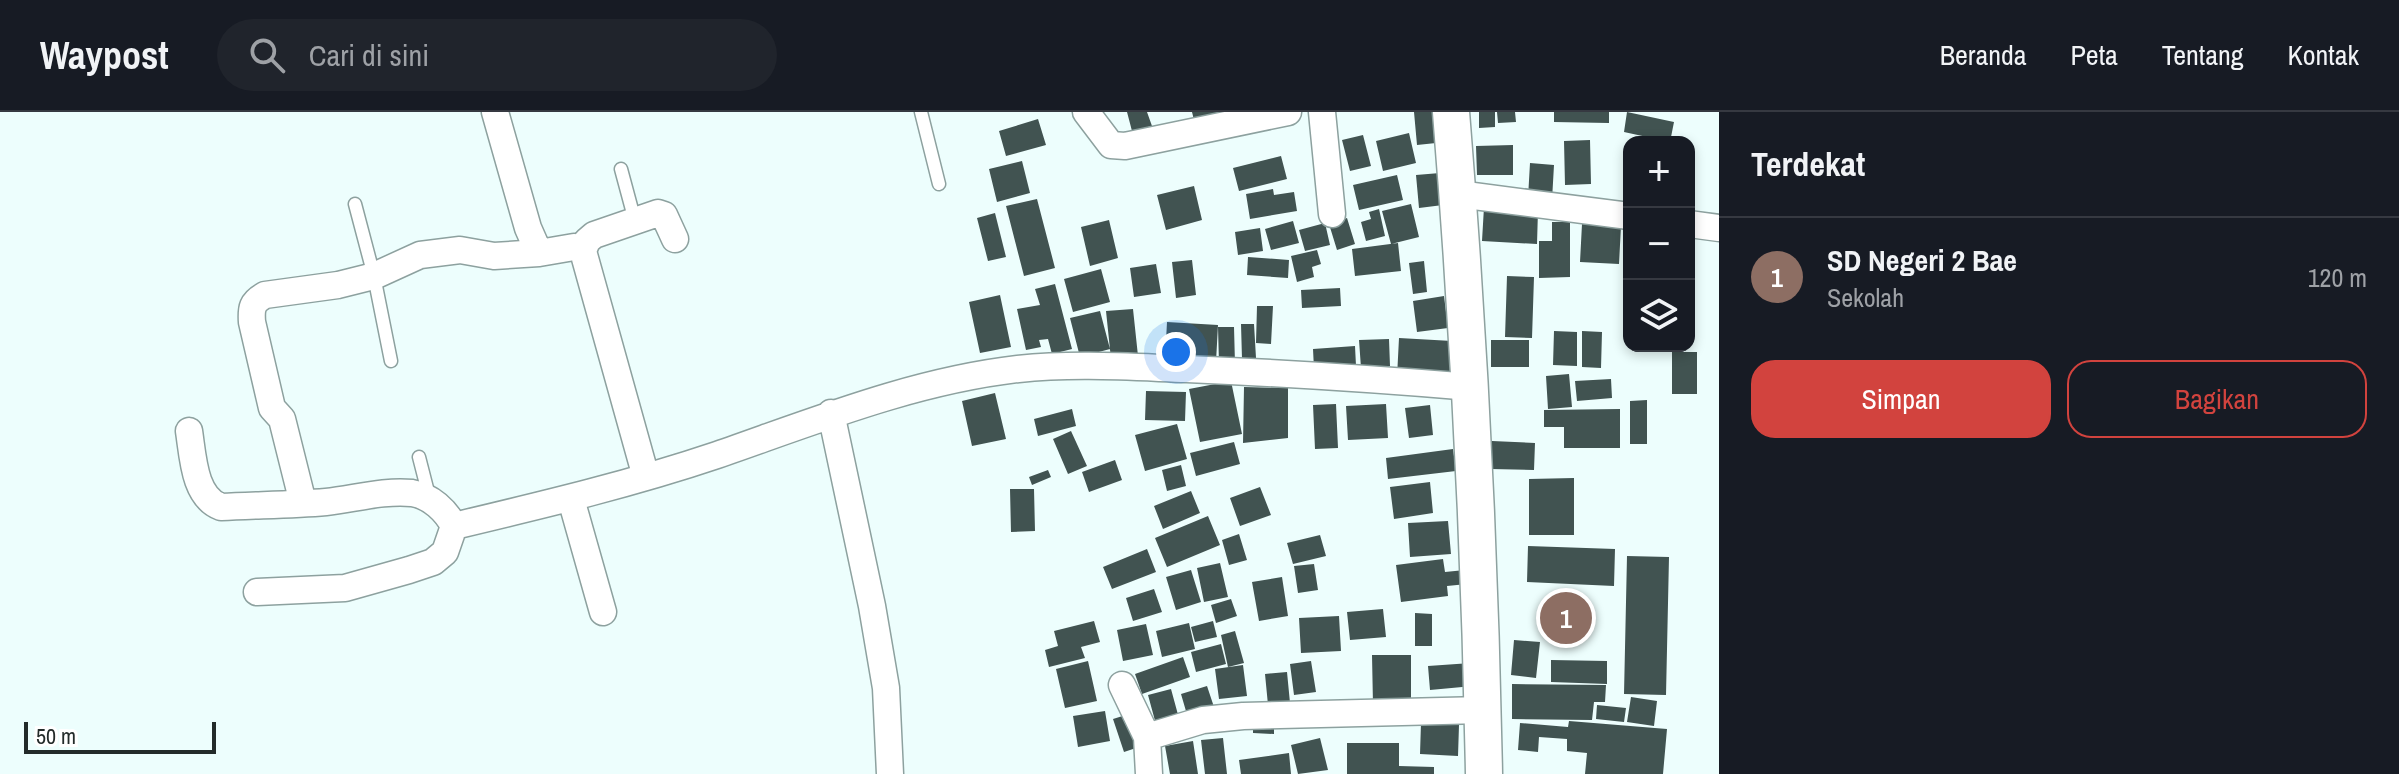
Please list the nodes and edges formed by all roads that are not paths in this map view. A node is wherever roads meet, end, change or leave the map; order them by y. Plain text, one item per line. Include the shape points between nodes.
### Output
1 (495, 112) edge
2 (921, 112) edge
3 (1086, 112) edge
4 (1288, 112) edge
5 (1322, 112) edge
6 (1451, 112) edge
7 (621, 169) dead end
8 (939, 184) dead end
9 (1458, 194) junction
10 (355, 204) dead end
11 (1332, 214) dead end
12 (1623, 215) edge
13 (635, 221) junction
14 (1695, 225) edge
15 (1719, 228) edge
16 (675, 239) dead end
17 (583, 251) junction
18 (539, 253) junction
19 (374, 276) junction
20 (391, 361) dead end
21 (1471, 387) junction
22 (831, 413) junction
23 (189, 431) dead end
24 (419, 457) dead end
25 (646, 477) junction
26 (429, 499) junction
27 (571, 499) junction
28 (303, 503) junction
29 (454, 526) junction
30 (257, 592) dead end
31 (603, 612) dead end
32 (1122, 685) dead end
33 (1483, 710) junction
34 (1147, 737) junction
35 (890, 774) edge
36 (1149, 774) edge
37 (1484, 774) edge

1 - 18 street
2 - 8 lane
3 - 4 street via 1111,145 1125,146
5 - 11 street
6 - 9 street
7 - 13 lane
9 - 12 street
9 - 21 street
10 - 19 lane
13 - 16 street via 664,215
13 - 17 street via 594,235
14 - 15 street
17 - 18 street via 574,247
17 - 25 street
18 - 19 street via 494,256 460,250 420,255
19 - 20 lane
19 - 28 street via 265,295 251,309 272,408 282,419
21 - 22 street via 1306,374 1064,365 952,381
21 - 33 street
22 - 25 street
22 - 35 street via 886,688
23 - 28 street via 199,479 211,503
24 - 26 lane
25 - 27 street
26 - 28 street via 413,493
26 - 29 street
27 - 29 street
27 - 31 street
29 - 30 street via 445,552 433,562 345,588
32 - 34 street
33 - 34 street via 1243,716 1203,720
33 - 37 street
34 - 36 street

